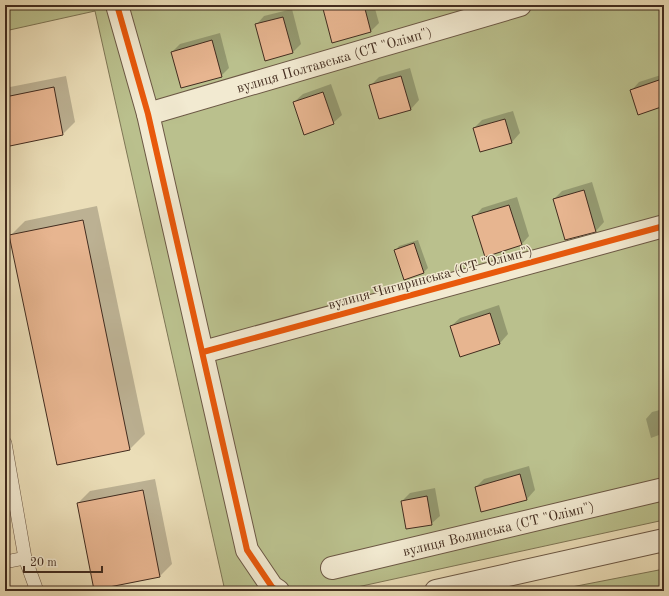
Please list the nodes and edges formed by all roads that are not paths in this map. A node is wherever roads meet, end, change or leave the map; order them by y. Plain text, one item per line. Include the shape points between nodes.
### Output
1 (117, 5) edge
2 (520, 5) edge
3 (148, 114) junction
4 (664, 226) edge
5 (203, 352) junction
6 (5, 443) edge
7 (664, 489) edge
8 (664, 540) edge
9 (25, 558) junction
10 (5, 562) edge
11 (332, 568) dead end
12 (36, 591) edge
13 (278, 591) edge
14 (436, 591) edge

1 - 3 street
2 - 3 street, вулиця Полтавська (СТ "Олімп")
3 - 5 street
4 - 5 street, вулиця Чигиринська (СТ "Олімп")
5 - 13 street via 247,550 272,587
6 - 9 lane
7 - 11 street, вулиця Волинська (СТ "Олімп")
8 - 14 street
9 - 10 lane
9 - 12 lane

